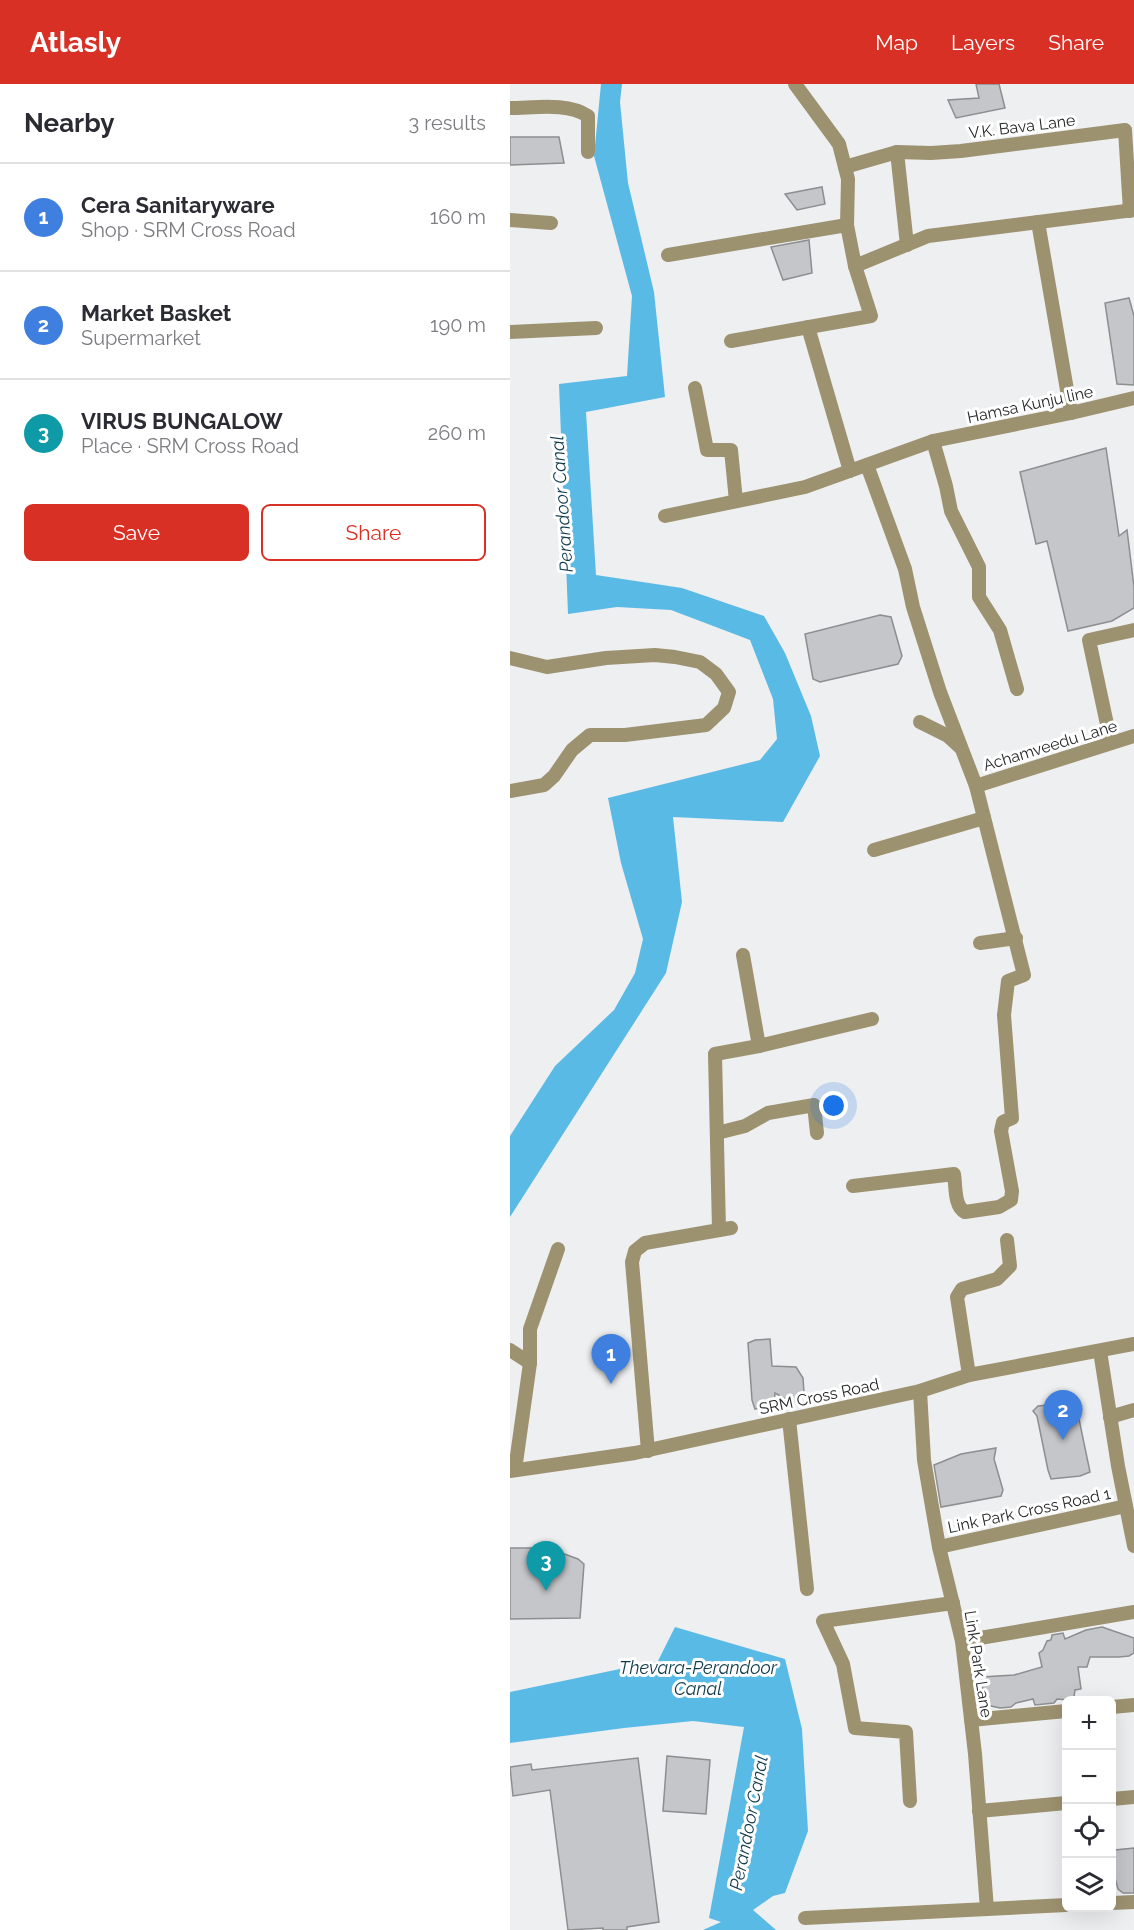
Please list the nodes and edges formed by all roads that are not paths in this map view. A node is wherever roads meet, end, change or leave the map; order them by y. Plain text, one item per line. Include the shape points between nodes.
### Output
1 (795, 84) edge
2 (510, 108) edge
3 (588, 152) dead end
4 (897, 152) junction
5 (845, 166) junction
6 (1132, 210) edge
7 (510, 220) edge
8 (1038, 222) junction
9 (551, 223) dead end
10 (847, 225) junction
11 (907, 245) junction
12 (668, 255) dead end
13 (855, 266) junction
14 (808, 327) junction
15 (596, 328) dead end
16 (510, 332) edge
17 (731, 341) dead end
18 (695, 388) dead end
19 (1134, 398) edge
20 (1071, 413) junction
21 (933, 441) junction
22 (867, 465) junction
23 (850, 471) junction
24 (736, 501) junction
25 (665, 516) dead end
26 (1134, 630) edge
27 (510, 658) edge
28 (1017, 689) dead end
29 (920, 722) dead end
30 (1134, 736) edge
31 (1111, 743) junction
32 (961, 748) junction
33 (976, 786) junction
34 (510, 791) edge
35 (984, 818) junction
36 (874, 850) dead end
37 (1016, 938) junction
38 (980, 943) dead end
39 (743, 955) dead end
40 (872, 1019) dead end
41 (759, 1046) junction
42 (717, 1133) junction
43 (817, 1133) dead end
44 (853, 1186) dead end
45 (1007, 1240) dead end
46 (558, 1249) dead end
47 (1134, 1344) edge
48 (510, 1350) edge
49 (1100, 1352) junction
50 (530, 1363) junction
51 (969, 1375) junction
52 (920, 1391) junction
53 (1134, 1410) edge
54 (1110, 1417) junction
55 (789, 1419) junction
56 (648, 1450) junction
57 (513, 1471) edge
58 (1126, 1506) junction
59 (1134, 1546) edge
60 (939, 1547) junction
61 (807, 1589) dead end
62 (953, 1604) junction
63 (1134, 1612) edge
64 (962, 1641) junction
65 (1134, 1705) edge
66 (1116, 1707) edge
67 (1062, 1711) edge
68 (971, 1720) junction
69 (1134, 1797) edge
70 (1116, 1799) edge
71 (910, 1801) dead end
72 (1062, 1803) edge
73 (979, 1811) junction
74 (1134, 1902) edge
75 (1116, 1903) edge
76 (1062, 1905) edge
77 (987, 1909) junction
78 (805, 1918) dead end
79 (832, 1924) edge

1 - 5 street via 839,144
2 - 3 street via 580,111 588,116
4 - 5 street, V.K. Bava Lane
4 - 6 street, V.K. Bava Lane via 961,151 1125,130
4 - 11 street
5 - 10 street
6 - 8 street, V.K. Bava Lane
7 - 9 street
8 - 11 street, V.K. Bava Lane via 928,236
8 - 20 street
10 - 12 street
10 - 13 street
11 - 13 street, V.K. Bava Lane
13 - 14 street via 871,316
14 - 17 street
14 - 23 street
15 - 16 street
18 - 24 street via 707,450 731,450
19 - 20 street, Hamsa Kunju line
20 - 21 street, Hamsa Kunju line
21 - 22 street, Hamsa Kunju line
21 - 28 street via 951,511 979,567 979,597 1000,630
22 - 23 street, Hamsa Kunju line
22 - 32 street via 905,569 913,608
23 - 24 street, Hamsa Kunju line via 805,487
24 - 25 street, Hamsa Kunju line
26 - 31 street via 1089,640
27 - 34 street via 547,667 606,658 675,657 700,662 716,674 729,692 724,708 706,725 625,735 590,735 543,785
29 - 32 street via 948,736
30 - 31 street, Achamveedu Lane
31 - 33 street, Achamveedu Lane
32 - 33 street
33 - 35 street
35 - 36 street
35 - 37 street
37 - 38 street
37 - 44 street via 1024,975 1008,981 1004,1015 1012,1118 1003,1122 1001,1131 1011,1200 999,1207 962,1211 957,1204 954,1174
39 - 41 street
40 - 41 street
41 - 42 street via 715,1054
42 - 43 street via 745,1126 768,1113 814,1105
42 - 56 street via 725,1229 645,1243 635,1251 632,1262
45 - 51 street via 1011,1266 997,1279 962,1289 957,1297
46 - 50 street via 530,1329
47 - 49 street, SRM Cross Road
48 - 50 street
49 - 51 street, SRM Cross Road
49 - 54 street
50 - 57 street
51 - 52 street, SRM Cross Road
52 - 55 street, SRM Cross Road
52 - 60 street, Link Park Lane via 924,1460
53 - 54 street
54 - 58 street
55 - 56 street, SRM Cross Road
55 - 61 street
56 - 57 street, SRM Cross Road
58 - 59 street
58 - 60 street, Link Park Cross Road 1
60 - 62 street, Link Park Lane
62 - 64 street, Link Park Lane
62 - 71 street via 823,1621 843,1664 855,1728 906,1732
63 - 64 street
64 - 68 street, Link Park Lane
65 - 66 street
67 - 68 street
68 - 73 street, Link Park Lane
69 - 70 street
72 - 73 street
73 - 77 street, Link Park Lane
74 - 75 street
76 - 77 street
77 - 79 street
78 - 79 street

